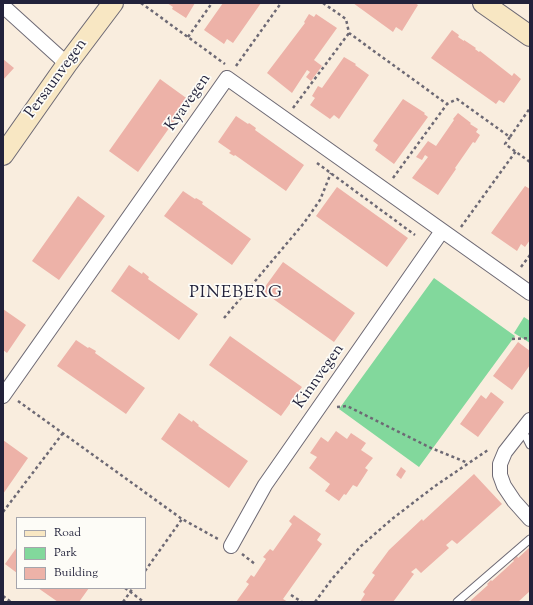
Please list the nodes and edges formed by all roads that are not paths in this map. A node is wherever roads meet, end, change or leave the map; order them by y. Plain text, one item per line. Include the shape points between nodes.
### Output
1 (113, 3) edge
2 (483, 3) edge
3 (3, 6) edge
4 (530, 36) edge
5 (67, 64) junction
6 (3, 155) edge
7 (448, 235) junction
8 (530, 293) edge
9 (4, 394) edge
10 (526, 424) edge
11 (530, 445) edge
12 (530, 519) edge
13 (530, 538) edge
14 (231, 546) road end
15 (457, 602) edge

1 - 5 street, Persaunvegen
2 - 4 street
3 - 5 street
5 - 6 street, Persaunvegen
7 - 8 street, Kyavegen
7 - 9 street, Kyavegen via 285,119 230,74
7 - 14 street, Kinnvegen via 265,485
10 - 11 lane
10 - 12 street via 505,452 500,464 500,475 514,501
13 - 15 lane

